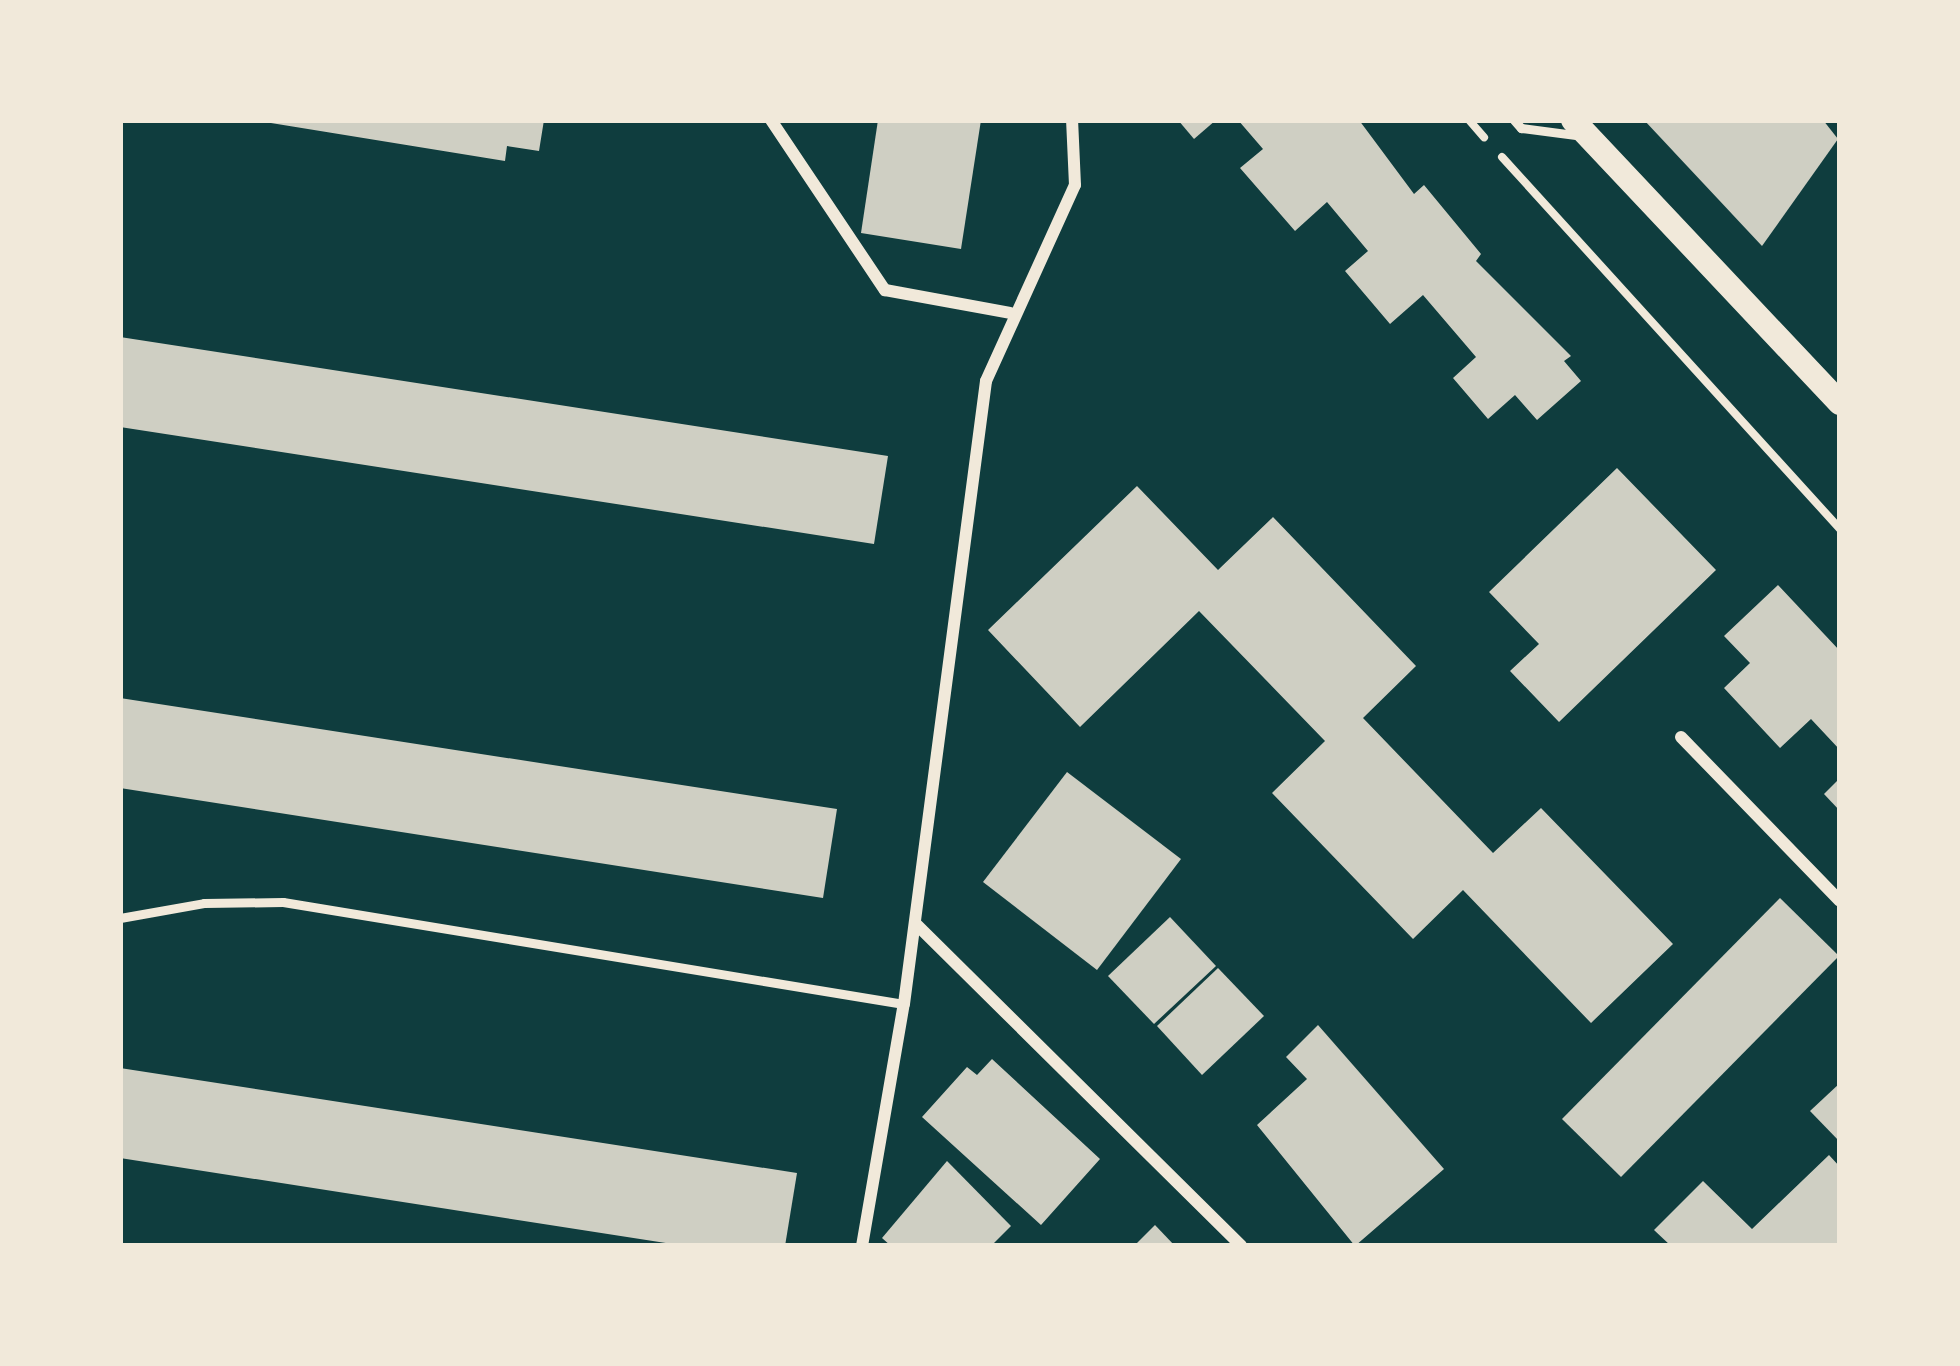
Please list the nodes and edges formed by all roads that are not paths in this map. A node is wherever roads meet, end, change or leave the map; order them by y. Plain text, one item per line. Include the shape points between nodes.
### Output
1 (772, 120) edge
2 (1072, 120) edge
3 (1514, 120) edge
4 (1580, 128) edge
5 (1010, 313) junction
6 (1840, 403) edge
7 (1682, 737) dead end
8 (1840, 901) edge
9 (120, 918) edge
10 (915, 923) junction
11 (904, 1004) junction
12 (862, 1246) edge
13 (1241, 1246) edge

1 - 5 street via 885,290
2 - 5 street via 1075,185
3 - 4 lane via 1521,128
4 - 6 main road
5 - 10 street via 986,381
7 - 8 street
9 - 11 lane via 204,903 283,902
10 - 11 street
10 - 13 street
11 - 12 street

